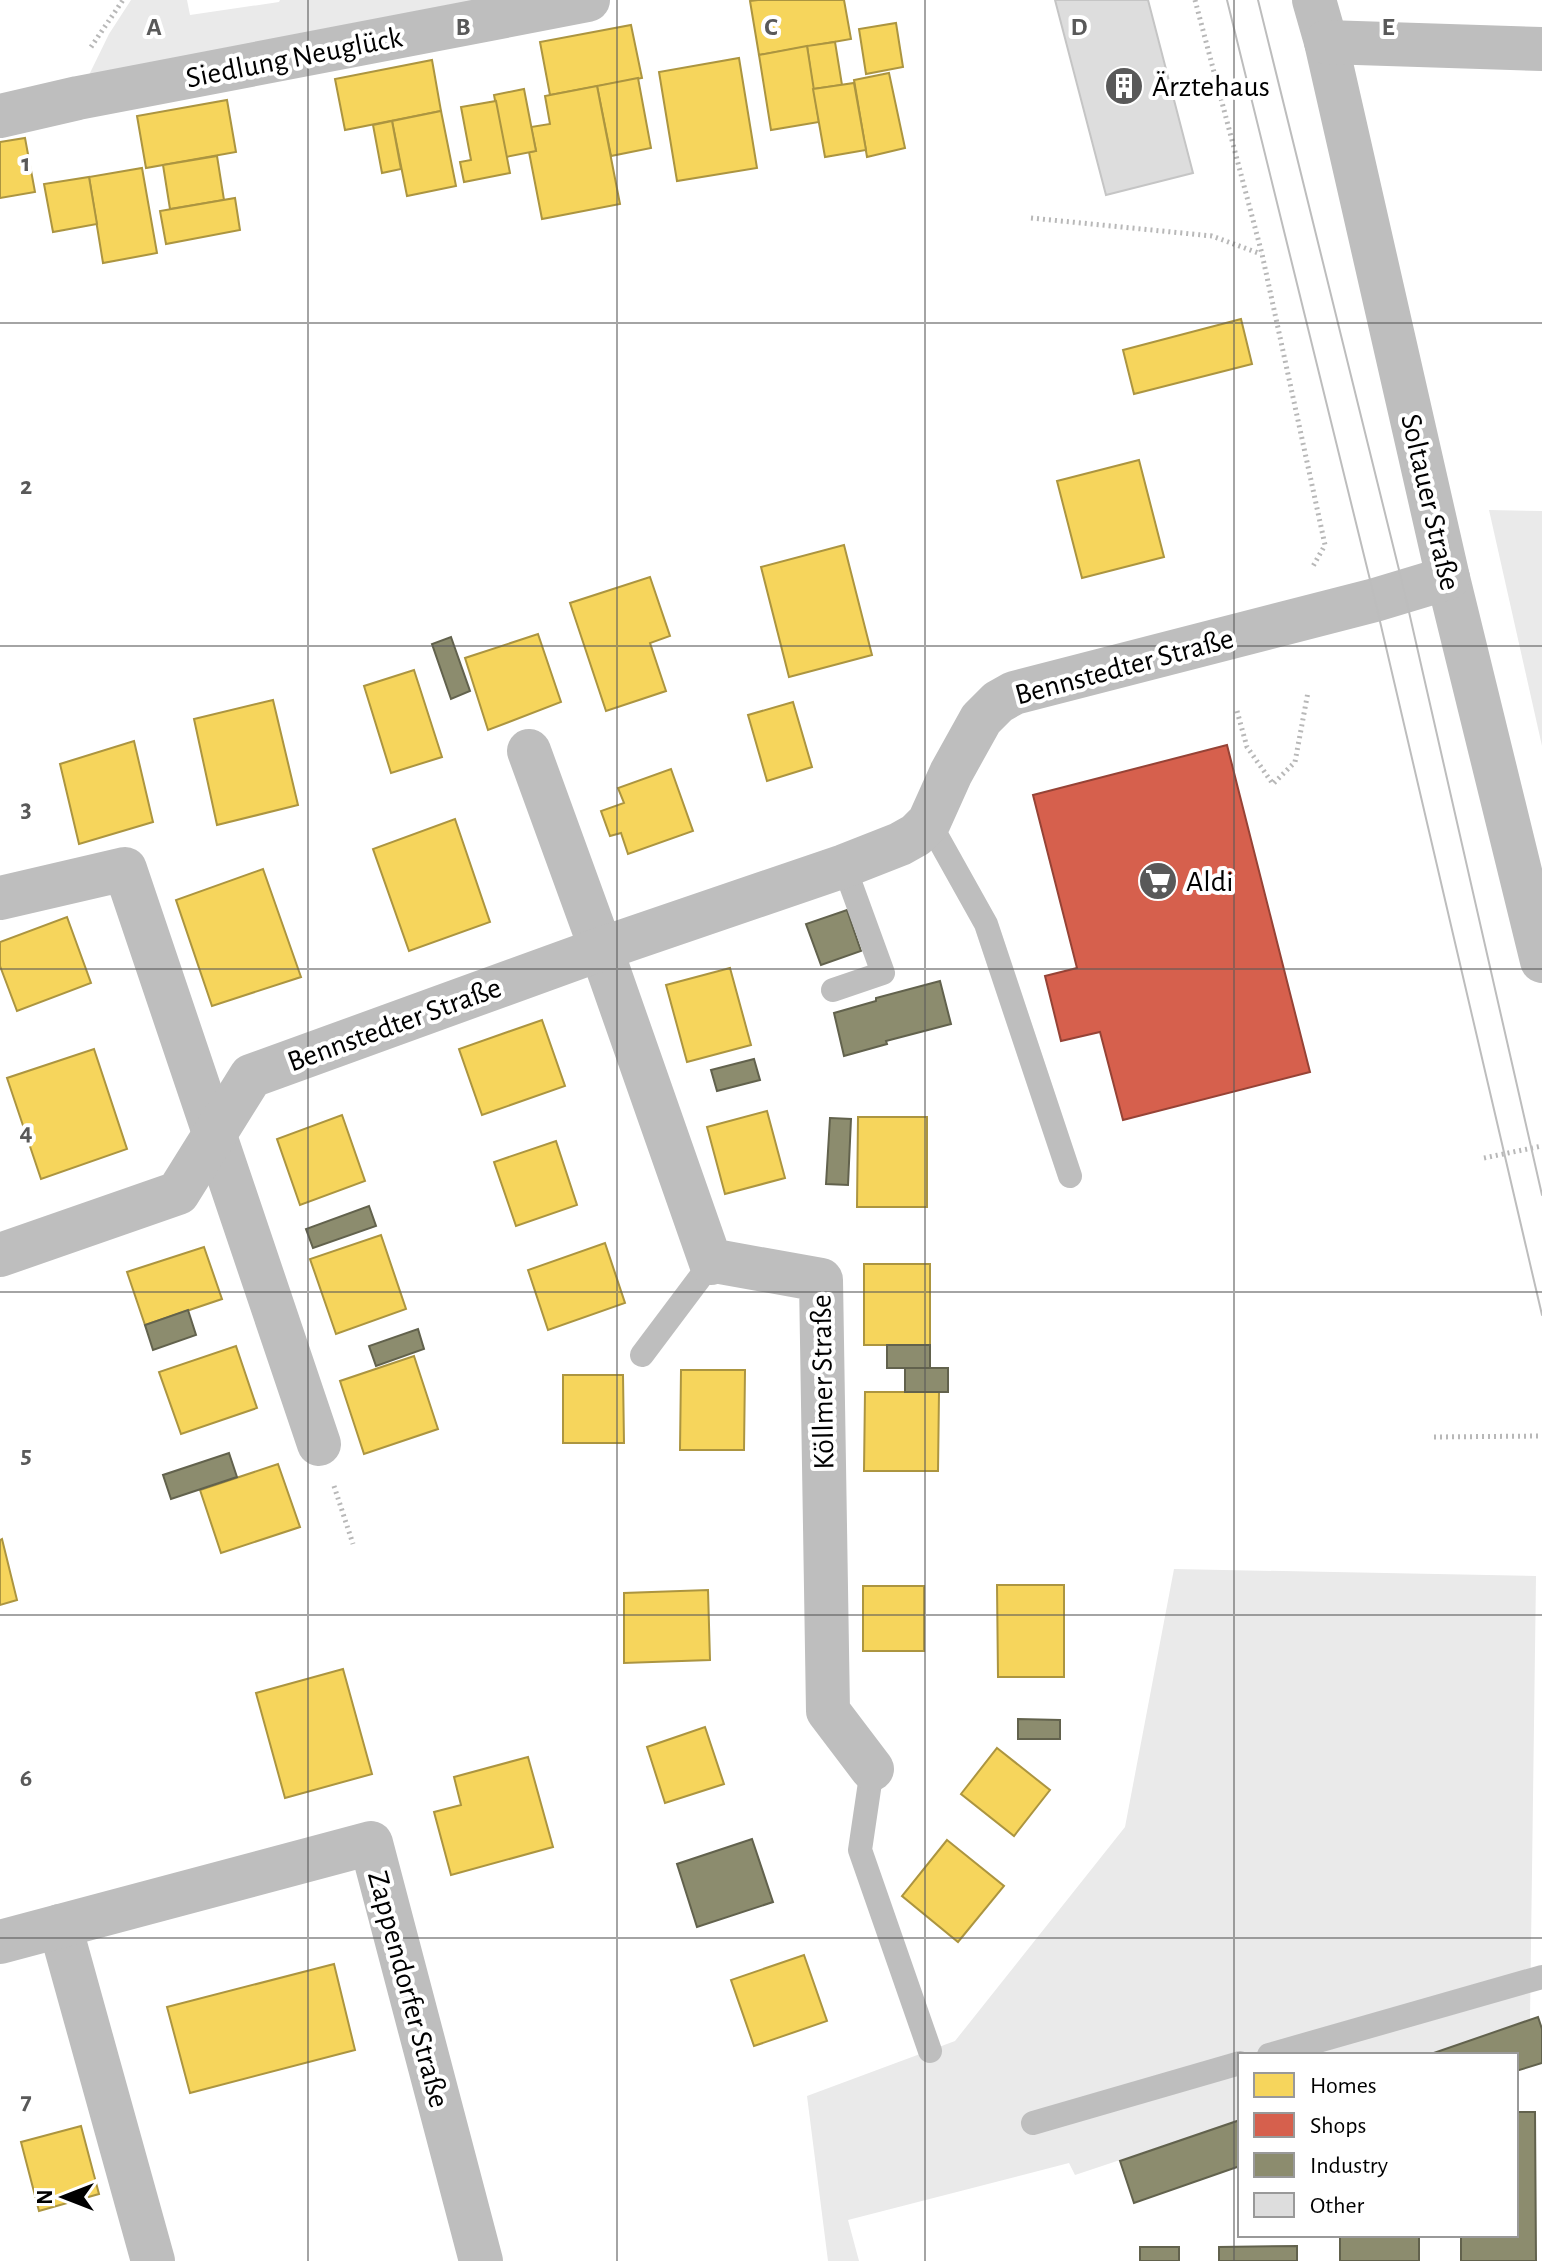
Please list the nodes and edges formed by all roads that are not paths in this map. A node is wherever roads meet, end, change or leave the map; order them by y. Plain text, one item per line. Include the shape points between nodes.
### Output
1 (588, 0) edge
2 (1314, 0) edge
3 (1326, 42) junction
4 (1542, 49) edge
5 (0, 116) edge
6 (1448, 578) junction
7 (529, 751) dead end
8 (929, 822) junction
9 (844, 866) junction
10 (0, 898) edge
11 (601, 949) junction
12 (1542, 961) edge
13 (833, 990) dead end
14 (216, 1134) junction
15 (1070, 1176) dead end
16 (0, 1255) edge
17 (711, 1263) junction
18 (642, 1355) dead end
19 (319, 1444) road end
20 (872, 1769) joint
21 (60, 1926) junction
22 (0, 1942) edge
23 (1542, 1977) edge
24 (930, 2051) dead end
25 (1276, 2053) edge
26 (1238, 2064) edge
27 (1033, 2123) dead end
28 (153, 2261) edge
29 (481, 2261) edge

1 - 5 street, Siedlung Neuglück
2 - 3 street, Soltauer Straße
3 - 4 street
3 - 6 street, Soltauer Straße
6 - 8 street, Bennstedter Straße via 1014,693 981,719
6 - 12 street, Soltauer Straße
7 - 11 street
8 - 9 street, Bennstedter Straße via 900,844
8 - 15 lane via 986,924
9 - 11 street, Bennstedter Straße
9 - 13 lane via 883,973
10 - 14 street via 125,869
11 - 14 street, Bennstedter Straße via 251,1076
11 - 17 street
14 - 16 street, Bennstedter Straße via 178,1193
14 - 19 street
17 - 18 lane
17 - 20 street, Köllmer Straße via 821,1280 828,1711
20 - 24 lane via 860,1850
21 - 22 street, Zappendorfer Straße
21 - 28 street
21 - 29 street, Zappendorfer Straße via 371,1843
23 - 25 lane
26 - 27 lane

